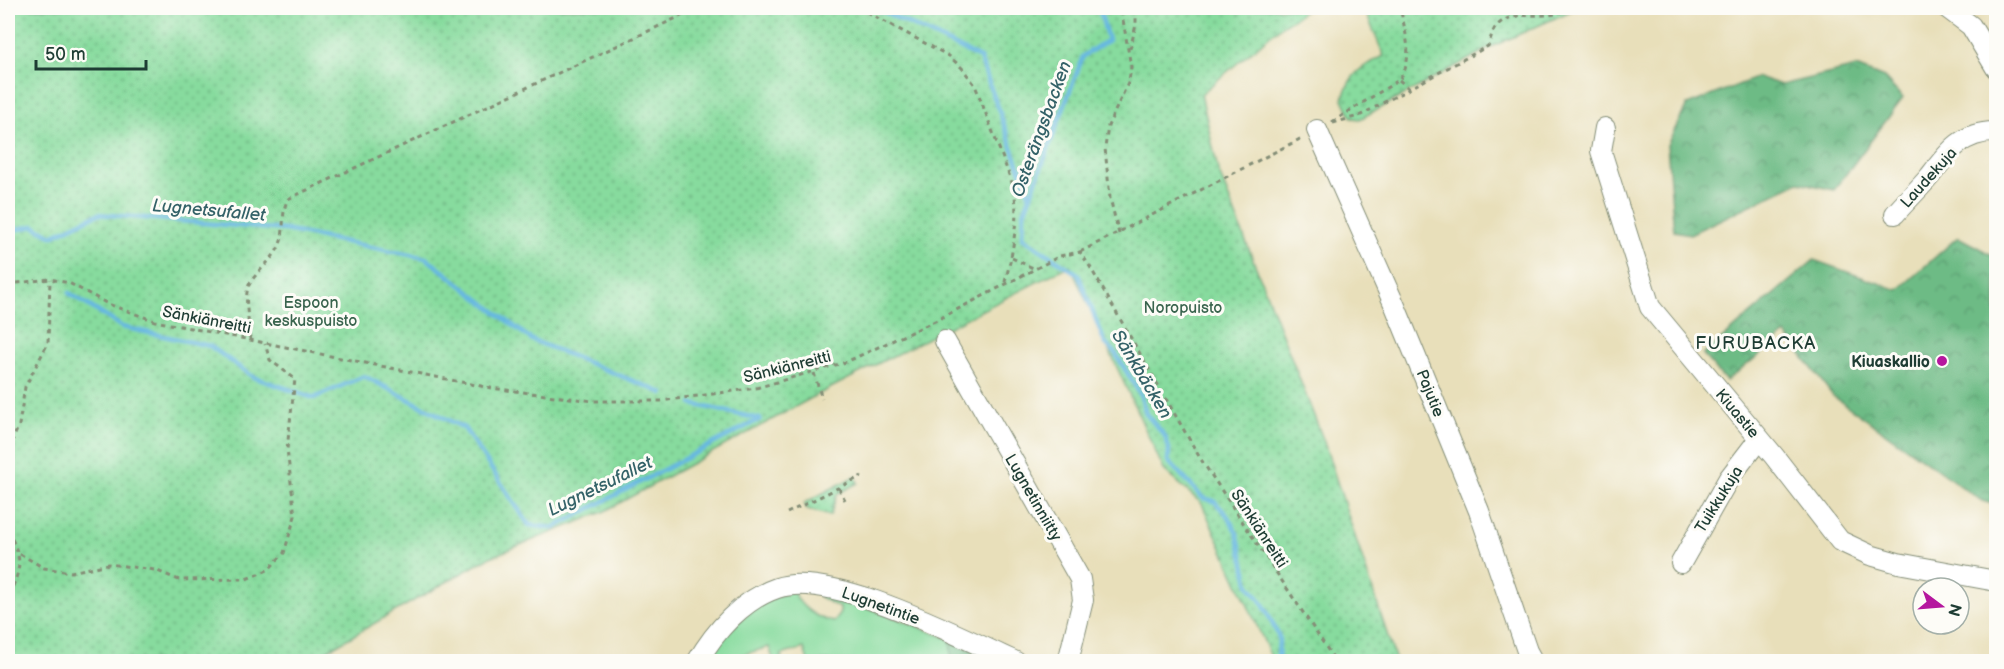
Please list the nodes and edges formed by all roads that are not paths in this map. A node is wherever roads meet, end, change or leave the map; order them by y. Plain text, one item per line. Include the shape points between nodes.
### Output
1 (1947, 8) edge
2 (1996, 68) edge
3 (1605, 128) dead end
4 (1317, 130) road end
5 (1996, 132) edge
6 (1895, 214) dead end
7 (945, 341) dead end
8 (1759, 439) junction
9 (1681, 563) dead end
10 (1996, 580) edge
11 (697, 662) edge
12 (1016, 662) edge
13 (1068, 662) edge
14 (1533, 662) edge

1 - 2 street via 1971,26
3 - 8 street, Kiuastie via 1601,151 1650,308
4 - 14 street, Pajutie via 1479,511
5 - 6 street, Laudekuja via 1967,136 1946,153
7 - 13 street, Lugnetinniitty via 1080,579 1083,600
8 - 9 street, Tuikkukuja via 1728,478
8 - 10 street, Kiuastie via 1840,541 1870,555
11 - 12 street, Lugnetintie via 730,618 755,599 777,588 808,585 858,595

